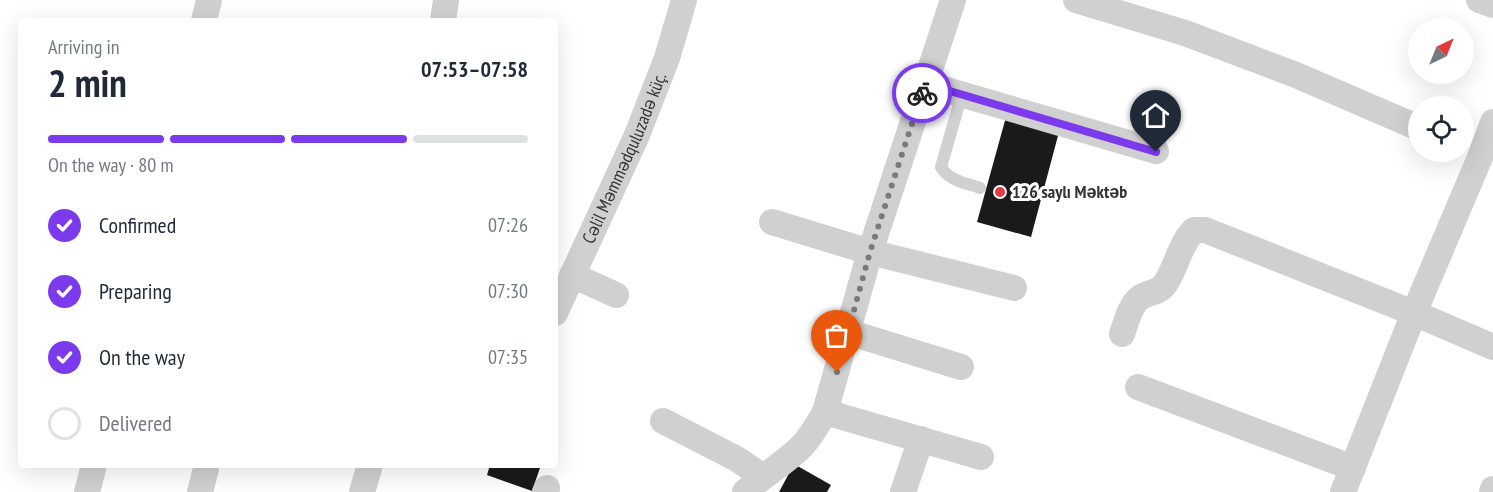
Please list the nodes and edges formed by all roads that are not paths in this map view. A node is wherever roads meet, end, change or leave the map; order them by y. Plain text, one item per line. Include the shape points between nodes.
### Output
1 (209, 0) edge
2 (446, 0) edge
3 (953, 0) edge
4 (1076, 0) edge
5 (1479, 0) edge
6 (677, 2) edge
7 (1493, 5) edge
8 (205, 18) edge
9 (443, 18) edge
10 (926, 84) junction
11 (962, 94) junction
12 (1493, 122) edge
13 (1408, 123) edge
14 (1156, 152) dead end
15 (1479, 154) edge
16 (980, 188) dead end
17 (772, 222) dead end
18 (870, 252) junction
19 (572, 275) junction
20 (1014, 288) dead end
21 (616, 295) dead end
22 (558, 306) edge
23 (1414, 313) junction
24 (848, 332) junction
25 (1122, 334) dead end
26 (1493, 347) edge
27 (961, 367) dead end
28 (1138, 387) dead end
29 (825, 412) junction
30 (663, 421) dead end
31 (921, 439) junction
32 (981, 457) dead end
33 (93, 468) edge
34 (369, 468) edge
35 (1353, 468) junction
36 (754, 484) edge
37 (87, 492) edge
38 (362, 492) edge
39 (903, 492) edge
40 (1343, 492) edge

1 - 8 street
2 - 9 street
3 - 10 street
4 - 13 street via 1185,33
5 - 7 street
6 - 19 street, Cəlil Məmmədquluzadə küç. via 667,58 638,135
10 - 11 street
10 - 18 street
11 - 14 street
11 - 16 lane via 941,167 945,175
12 - 15 street
15 - 23 street
17 - 18 street
18 - 20 street
18 - 24 street
19 - 21 street
19 - 22 street, Cəlil Məmmədquluzadə küç.
23 - 25 street via 1194,230 1186,238 1165,284 1135,301
23 - 26 street
23 - 35 street
24 - 27 street
24 - 29 street
28 - 35 street
29 - 31 street
29 - 36 street via 799,449
30 - 36 street via 736,459
31 - 32 street
31 - 39 street
33 - 37 street
34 - 38 street
35 - 40 street

